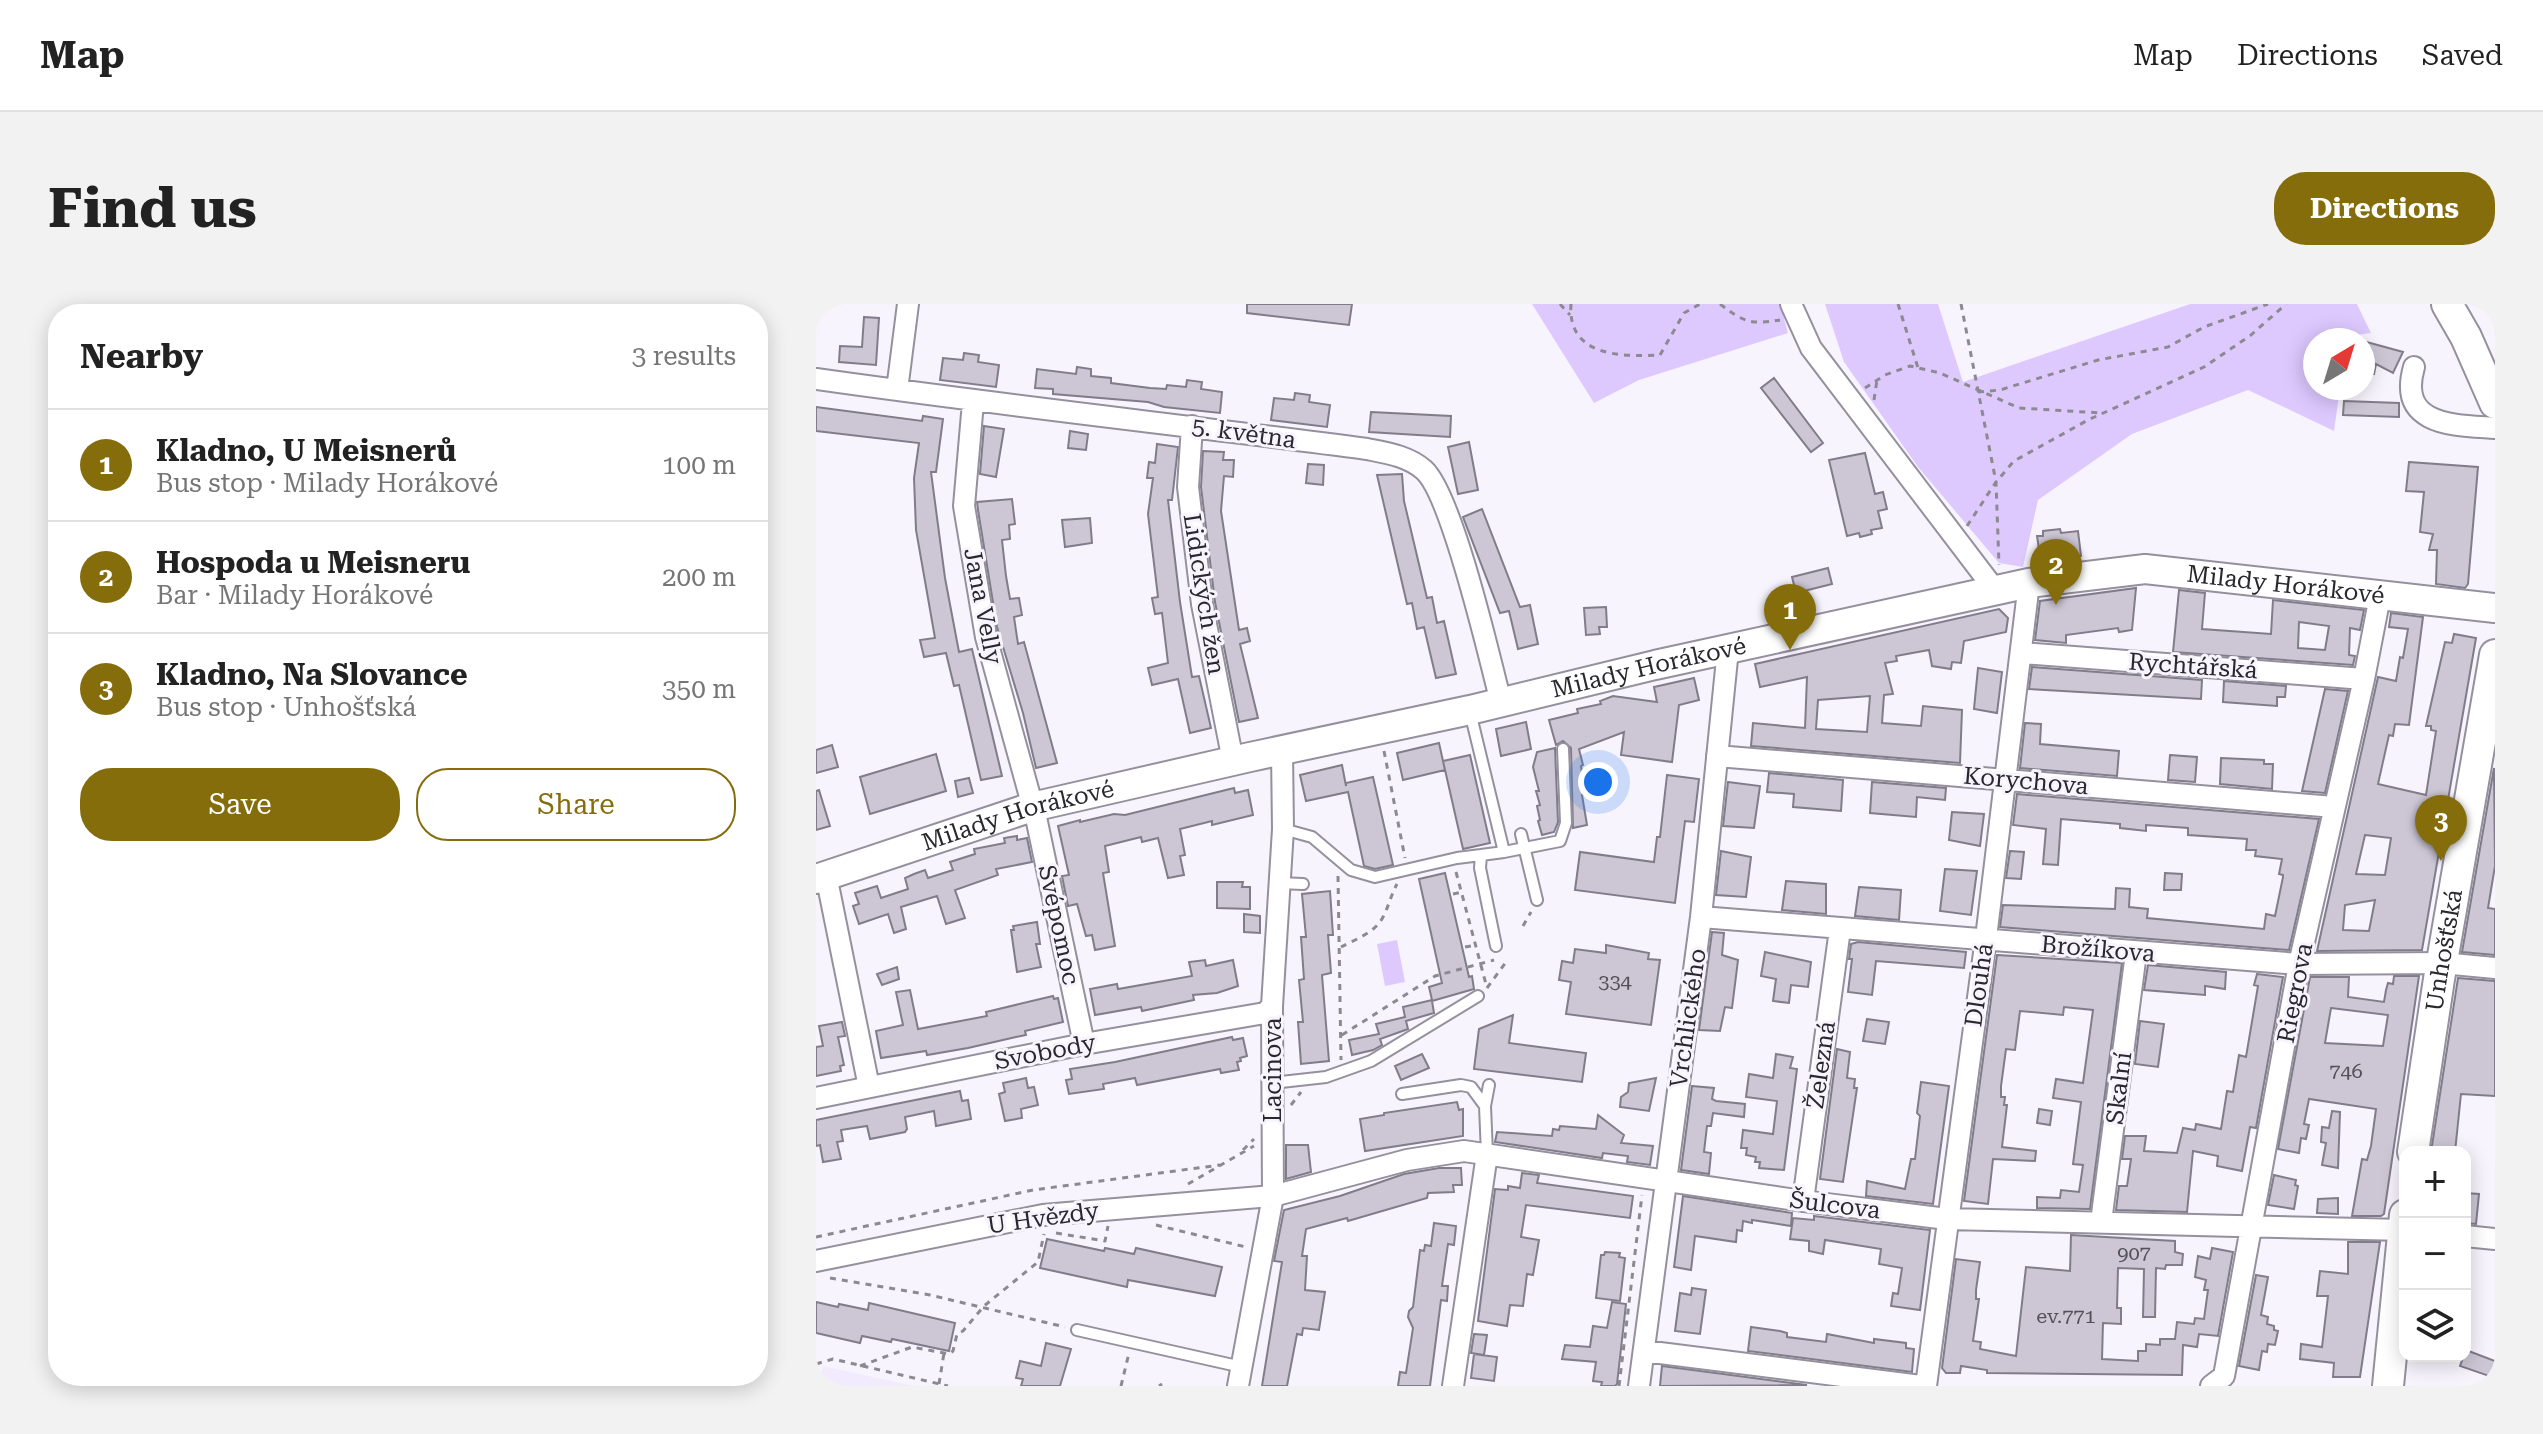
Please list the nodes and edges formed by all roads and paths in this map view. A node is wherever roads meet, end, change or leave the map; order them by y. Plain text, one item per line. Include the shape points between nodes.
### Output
1 (908, 304) edge
2 (1560, 304) edge
3 (1571, 304) edge
4 (1700, 304) edge
5 (1720, 304) edge
6 (1898, 304) edge
7 (1961, 304) edge
8 (2268, 304) edge
9 (2286, 304) edge
10 (2447, 304) edge
11 (1793, 311) edge
12 (1570, 315) junction
13 (2414, 367) dead end
14 (1918, 368) junction
15 (816, 379) edge
16 (897, 390) junction
17 (1978, 392) junction
18 (1848, 398) junction
19 (973, 402) junction
20 (2495, 403) edge
21 (2102, 413) junction
22 (1192, 426) junction
23 (2495, 428) edge
24 (1996, 482) junction
25 (1957, 541) junction
26 (2029, 583) junction
27 (1997, 590) junction
28 (2380, 596) junction
29 (2495, 608) edge
30 (1728, 649) junction
31 (2021, 653) junction
32 (2495, 655) edge
33 (2364, 679) junction
34 (2492, 691) edge
35 (1501, 703) junction
36 (1470, 710) junction
37 (1383, 742) dead end
38 (1563, 749) dead end
39 (1282, 751) junction
40 (1717, 756) junction
41 (1233, 761) junction
42 (2003, 779) junction
43 (1032, 807) junction
44 (2334, 807) junction
45 (1283, 829) junction
46 (1521, 834) dead end
47 (1526, 849) junction
48 (1504, 852) junction
49 (1481, 855) junction
50 (1338, 859) junction
51 (1452, 859) junction
52 (1406, 870) junction
53 (821, 877) edge
54 (1278, 883) junction
55 (1303, 884) dead end
56 (1462, 892) junction
57 (1453, 894) dead end
58 (1537, 900) dead end
59 (1531, 912) dead end
60 (1701, 917) junction
61 (1523, 926) dead end
62 (1840, 929) junction
63 (1986, 938) junction
64 (1477, 945) junction
65 (1496, 946) dead end
66 (1465, 947) dead end
67 (1339, 948) junction
68 (2136, 953) junction
69 (1494, 960) dead end
70 (1506, 962) dead end
71 (2442, 963) junction
72 (1482, 964) junction
73 (2299, 964) junction
74 (2495, 968) edge
75 (1478, 996) dead end
76 (1272, 1006) junction
77 (1341, 1035) junction
78 (1084, 1044) junction
79 (1342, 1072) junction
80 (1310, 1079) junction
81 (1272, 1083) junction
82 (1489, 1085) dead end
83 (869, 1087) junction
84 (1402, 1094) dead end
85 (816, 1098) edge
86 (1291, 1105) dead end
87 (1485, 1106) junction
88 (1254, 1138) dead end
89 (1262, 1142) dead end
90 (2414, 1146) edge
91 (1239, 1154) junction
92 (1487, 1154) junction
93 (1220, 1165) junction
94 (1665, 1181) junction
95 (1183, 1187) dead end
96 (1643, 1189) dead end
97 (1273, 1196) junction
98 (1803, 1201) junction
99 (1111, 1214) dead end
100 (1947, 1219) junction
101 (2101, 1222) junction
102 (1153, 1224) dead end
103 (2399, 1225) edge
104 (2250, 1226) junction
105 (816, 1237) edge
106 (2471, 1237) edge
107 (2495, 1239) edge
108 (1252, 1249) dead end
109 (816, 1261) edge
110 (2399, 1275) edge
111 (830, 1278) dead end
112 (984, 1306) junction
113 (1077, 1330) joint
114 (1130, 1349) dead end
115 (1644, 1351) junction
116 (944, 1353) junction
117 (816, 1364) edge
118 (860, 1366) junction
119 (1240, 1376) edge
120 (939, 1384) junction
121 (948, 1386) edge
122 (1121, 1386) edge
123 (1453, 1386) edge
124 (1619, 1386) edge
125 (1639, 1386) edge
126 (1924, 1386) edge
127 (2211, 1386) edge
128 (2388, 1386) edge

1 - 16 street
2 - 12 path
3 - 12 path
4 - 12 path via 1684,313 1660,355 1600,353 1580,336
5 - 11 path via 1742,321 1764,322
6 - 14 path
7 - 17 path
8 - 17 path via 2204,327 2168,347
9 - 21 path via 2204,367
10 - 20 main road
11 - 18 street via 1811,348
13 - 23 street via 2410,381 2424,414 2438,423
14 - 17 path
14 - 18 path via 1885,375
15 - 16 street, 5. května
16 - 19 street, 5. května
17 - 21 path via 2019,408
17 - 24 path
18 - 25 street
19 - 22 street, 5. května
19 - 43 street, Jana Velly via 964,506 986,637
21 - 24 path via 2014,461
22 - 35 street, 5. května via 1367,449 1423,468 1447,512
22 - 41 street, Lidických žen via 1188,487 1202,604
24 - 25 path
24 - 27 path
25 - 27 street
26 - 27 main road, Milady Horákové
26 - 28 main road, Milady Horákové via 2145,569
26 - 31 street, Dlouhá
27 - 30 main road, Milady Horákové
28 - 29 main road, Milady Horákové
28 - 33 street, Riegrova
30 - 35 main road, Milady Horákové
30 - 40 street, Vrchlického
31 - 33 street, Rychtářská
31 - 42 street, Dlouhá
32 - 34 main road, Unhošťská
33 - 44 street, Riegrova
34 - 71 main road, Unhošťská
35 - 36 main road, Milady Horákové
36 - 39 main road, Milady Horákové
36 - 48 lane
37 - 52 path
38 - 47 lane via 1566,823 1560,841
39 - 41 main road, Milady Horákové
39 - 45 street, Lacinova
40 - 42 street, Korychova
40 - 60 street, Vrchlického
41 - 43 main road, Milady Horákové
42 - 44 street, Korychova
42 - 63 street, Dlouhá
43 - 53 main road, Milady Horákové
43 - 78 street, Svépomoc
44 - 73 street, Riegrova
45 - 50 lane via 1312,837
45 - 54 street, Lacinova
46 - 47 lane
47 - 48 lane
47 - 58 lane
48 - 49 lane
49 - 51 lane
49 - 65 lane
50 - 52 lane via 1351,870 1375,877
50 - 67 path
51 - 52 lane
51 - 56 path
52 - 67 path via 1383,918
53 - 83 street
54 - 55 lane
54 - 76 street, Lacinova
56 - 57 path
56 - 64 path
59 - 61 path
60 - 62 street, Brožíkova
60 - 94 street, Vrchlického
62 - 63 street, Brožíkova
62 - 98 street, Železná
63 - 68 street, Brožíkova
63 - 100 street, Dlouhá
64 - 66 path
64 - 72 path
67 - 77 path
68 - 73 street, Brožíkova
68 - 101 street, Skalní
69 - 72 path
70 - 72 path via 1487,988
71 - 73 street, Brožíkova
71 - 74 street, Brožíkova
71 - 90 main road, Unhošťská
72 - 77 path via 1435,976
73 - 104 street, Riegrova
75 - 79 lane via 1371,1061
76 - 78 street, Svobody via 1265,1013
76 - 81 street, Lacinova
77 - 79 path
78 - 83 street, Svobody
79 - 80 lane
80 - 81 lane
80 - 86 path
81 - 97 street, Lacinova
82 - 87 lane
83 - 85 street, Svobody
84 - 87 lane via 1461,1085 1471,1087
87 - 92 lane
88 - 91 path
89 - 91 path
91 - 93 path
92 - 94 street, Šulcova
92 - 97 street, Šulcova via 1464,1151 1407,1160
92 - 123 street
93 - 95 path
93 - 105 path via 1033,1190
94 - 98 street, Šulcova
94 - 115 street, Vrchlického
96 - 124 path
97 - 109 street, U Hvězdy via 1043,1215
97 - 119 street, Lacinova
98 - 100 street, Šulcova
99 - 112 path via 1105,1241 1045,1231 1038,1262
100 - 101 street, Šulcova
100 - 126 street, Dlouhá
101 - 104 street, Šulcova
102 - 108 path
103 - 104 street, Šulcova
104 - 127 street, Riegrova via 2224,1376
106 - 107 street
110 - 128 main road
111 - 112 path
112 - 113 path
112 - 116 path via 957,1334 953,1351
113 - 119 lane
114 - 122 path
115 - 125 street, Vrchlického
115 - 126 street
116 - 118 path via 912,1347
116 - 120 path
117 - 118 path via 833,1359
118 - 120 path
120 - 121 path

